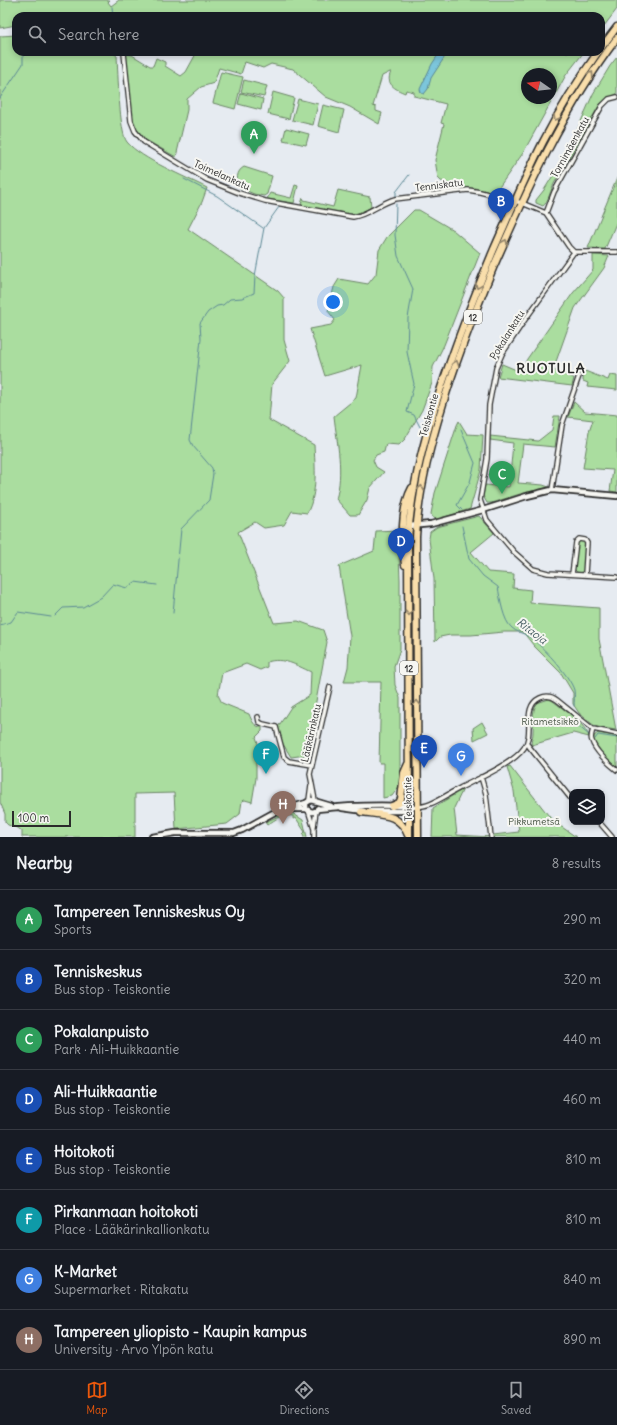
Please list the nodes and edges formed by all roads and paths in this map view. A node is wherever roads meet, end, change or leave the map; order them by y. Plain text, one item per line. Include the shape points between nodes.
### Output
1 (617, 27) edge
2 (617, 38) edge
3 (605, 43) edge
4 (605, 54) edge
5 (124, 56) edge
6 (595, 56) edge
7 (604, 56) edge
8 (617, 97) edge
9 (388, 201) joint
10 (515, 201) junction
11 (522, 203) junction
12 (546, 213) junction
13 (574, 252) junction
14 (617, 252) edge
15 (579, 376) dead end
16 (415, 483) junction
17 (552, 490) junction
18 (617, 496) edge
19 (483, 510) junction
20 (409, 526) junction
21 (416, 526) junction
22 (408, 574) junction
23 (572, 574) junction
24 (585, 574) junction
25 (617, 577) edge
26 (330, 687) dead end
27 (258, 718) dead end
28 (593, 729) junction
29 (617, 734) edge
30 (527, 744) junction
31 (409, 761) junction
32 (312, 765) junction
33 (617, 770) edge
34 (481, 777) junction
35 (311, 784) junction
36 (569, 796) edge
37 (316, 801) junction
38 (308, 802) junction
39 (331, 806) junction
40 (392, 806) junction
41 (338, 807) junction
42 (418, 807) junction
43 (290, 808) junction
44 (409, 808) junction
45 (307, 810) junction
46 (316, 810) junction
47 (361, 812) junction
48 (602, 825) edge
49 (314, 829) junction
50 (152, 837) edge
51 (314, 837) edge
52 (409, 837) edge
53 (418, 837) edge
54 (491, 837) edge
55 (612, 837) edge

1 - 3 highway
4 -> 2 highway, Teiskontie / 12
5 - 9 street, Toimelankatu via 131,121 135,131 144,142 206,180 255,198 347,217 358,216
6 -> 10 highway, Teiskontie / 12 via 544,140
11 -> 7 highway, Teiskontie / 12 via 549,146
8 - 12 street, Tornimäenkatu via 609,99 602,106 554,192
9 - 10 street, Tenniskatu via 468,190
10 - 11 street
10 -> 16 highway, Teiskontie / 12 via 459,336 423,444
11 - 12 street
21 -> 11 highway, Teiskontie / 12 via 426,464 447,391 478,304
12 - 13 street
13 - 14 street
13 - 19 street, Pokalankatu via 524,321 502,354 496,368 489,405 487,459 480,495
15 - 17 street via 562,425
16 - 20 highway, Teiskontie / 12
16 - 22 highway, 12 via 409,493 402,532 405,568
17 - 18 street
17 - 19 street
19 - 21 street
19 - 23 street via 487,520 529,566 540,572
20 - 21 street
20 - 22 highway, Teiskontie / 12
42 -> 21 highway, Teiskontie / 12
22 -> 31 highway, Teiskontie / 12
23 - 24 street
23 - 24 street via 576,542 579,539 587,543
24 - 25 street
26 - 32 street, Lääkärinkatu
27 - 32 street via 262,724 276,727 284,757 290,761
28 - 29 street
28 - 30 street via 557,700 544,696 534,702 530,711
28 - 33 street via 593,744
30 - 34 street via 516,756
30 - 36 street
31 - 40 highway via 404,773 400,799
31 - 44 highway, Teiskontie / 12
32 - 35 street, Lääkärinkatu
34 - 42 street via 430,804
34 - 54 street via 486,794
35 - 37 street, Lääkärinkatu
35 - 38 street, Lääkärinkatu
37 - 38 street
37 - 39 street
37 - 46 street
38 - 43 street
38 - 45 street
39 - 41 street
39 - 46 street
40 - 41 street
40 - 44 street
41 - 47 street
42 - 44 street
42 - 53 highway, Teiskontie / 12
43 - 45 street
43 - 50 street via 273,813 234,833 175,833
44 - 47 street via 403,811
44 - 52 highway, Teiskontie / 12
45 - 46 street
45 - 49 street
46 - 49 street
47 - 52 highway via 388,816 400,821
48 - 55 street
49 - 51 street

